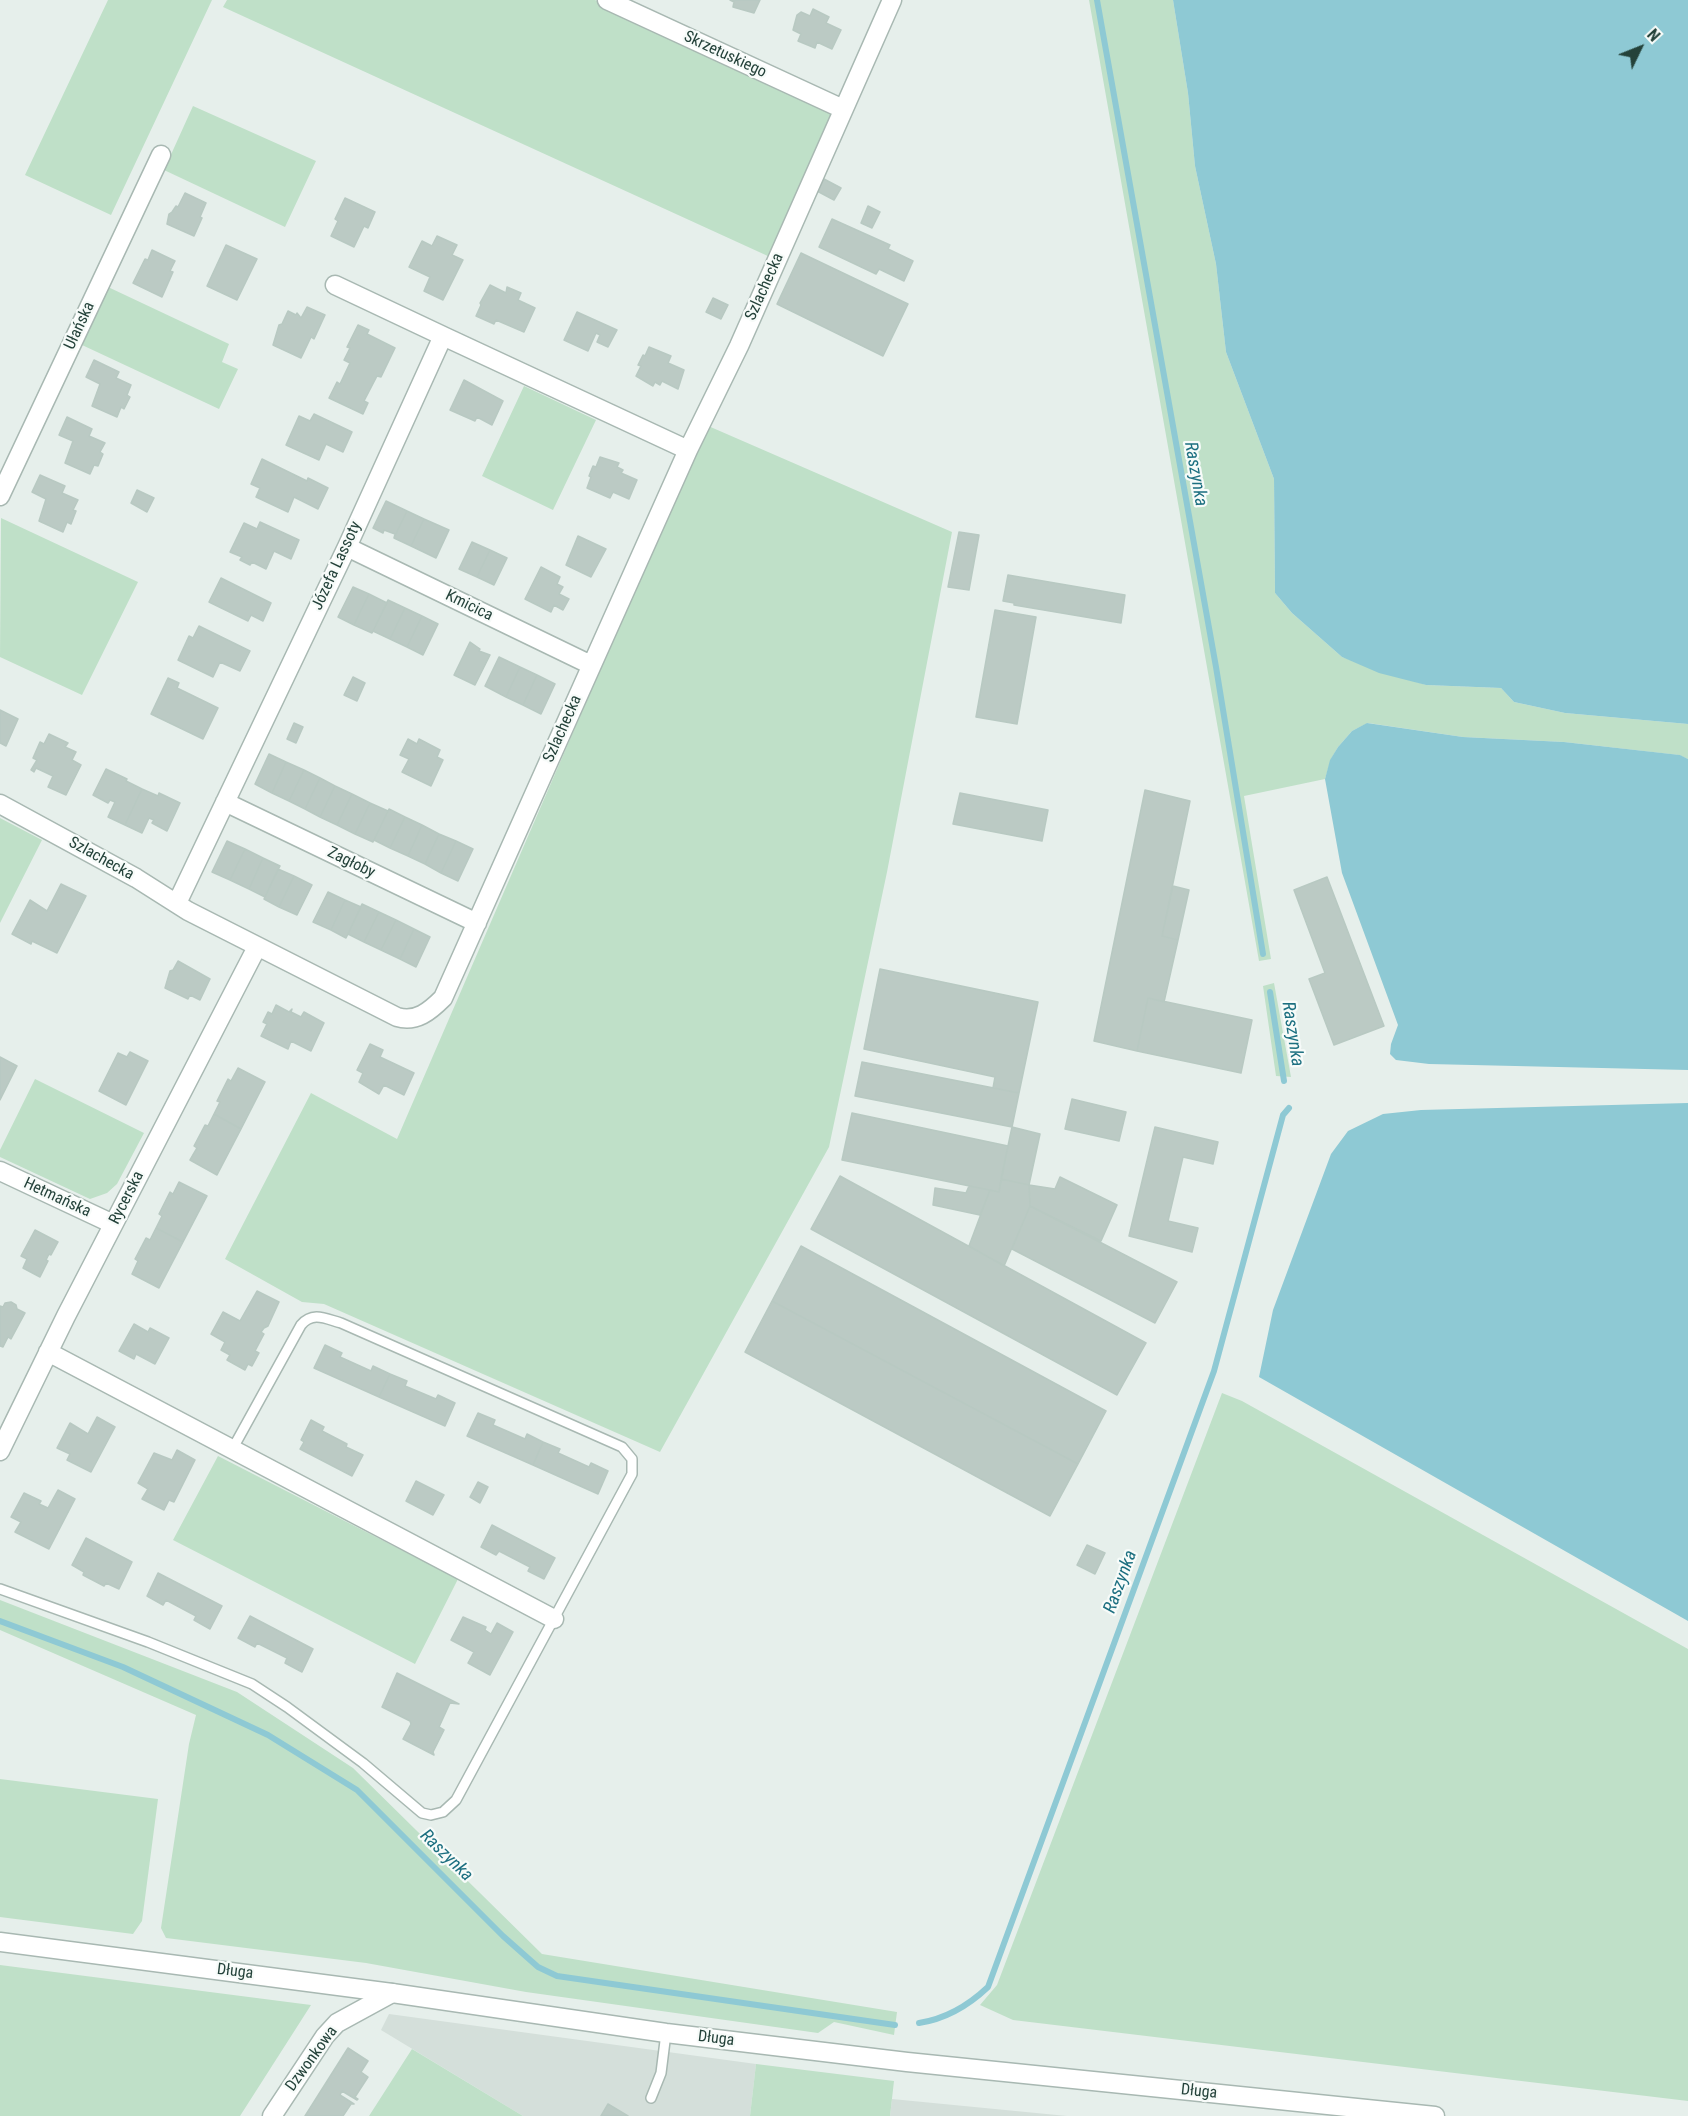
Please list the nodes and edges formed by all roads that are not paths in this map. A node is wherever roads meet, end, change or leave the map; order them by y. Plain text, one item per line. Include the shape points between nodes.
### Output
1 (608, 0) edge
2 (892, 0) edge
3 (843, 109) junction
4 (160, 155) dead end
5 (335, 285) dead end
6 (443, 336) junction
7 (688, 450) junction
8 (0, 496) edge
9 (347, 547) junction
10 (591, 665) junction
11 (225, 802) junction
12 (0, 804) edge
13 (177, 903) junction
14 (477, 923) junction
15 (257, 947) junction
16 (0, 1171) edge
17 (113, 1224) junction
18 (48, 1352) junction
19 (233, 1448) junction
20 (0, 1450) edge
21 (0, 1589) edge
22 (554, 1619) junction
23 (0, 1942) edge
24 (392, 1993) junction
25 (666, 2033) junction
26 (651, 2098) dead end
27 (272, 2116) edge
28 (1435, 2116) edge

1 - 3 street, Skrzetuskiego
2 - 3 street, Szlachecka
3 - 7 street, Szlachecka via 739,346
4 - 8 street, Ułańska
5 - 6 street
6 - 7 street
6 - 9 street, Józefa Lassoty
7 - 10 street, Szlachecka
9 - 10 street, Kmicica
9 - 11 street, Józefa Lassoty
10 - 14 street, Szlachecka
11 - 13 street, Józefa Lassoty
11 - 14 street, Zagłoby
12 - 13 street, Szlachecka
13 - 15 street, Szlachecka
14 - 15 street, Szlachecka via 443,998 419,1017 403,1019
15 - 17 street, Rycerska
16 - 17 street, Hetmańska
17 - 18 street, Rycerska
18 - 19 street
18 - 20 street, Rycerska
19 - 22 street
19 - 22 lane via 301,1325 316,1316 341,1323 622,1447 632,1459 632,1474
21 - 22 lane via 252,1684 363,1763 422,1813 431,1815 443,1812 456,1800
23 - 24 street, Długa
24 - 25 street, Długa
24 - 27 street, Dzwonkowa via 337,2023
25 - 26 lane via 661,2073
25 - 28 street, Długa

